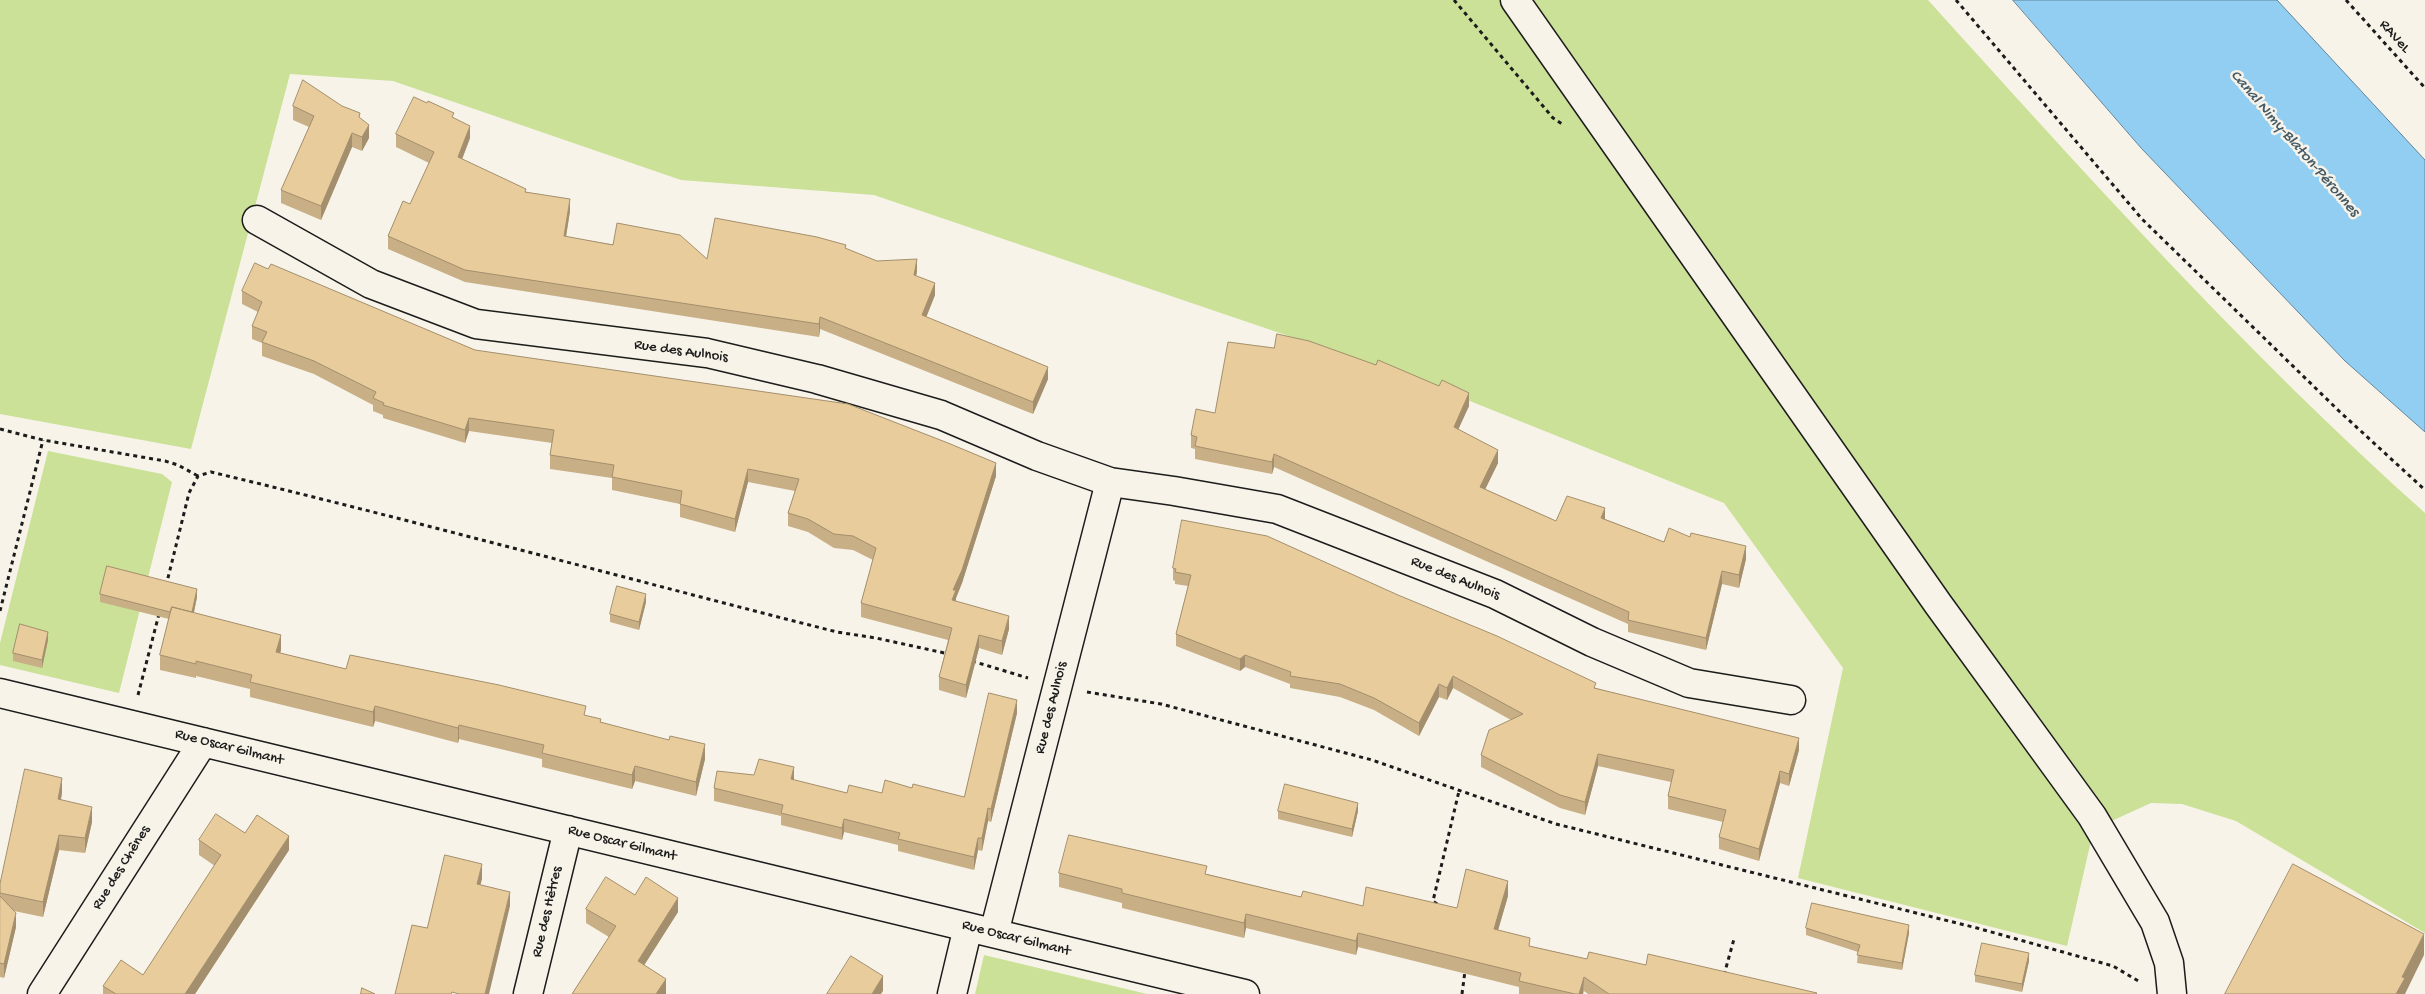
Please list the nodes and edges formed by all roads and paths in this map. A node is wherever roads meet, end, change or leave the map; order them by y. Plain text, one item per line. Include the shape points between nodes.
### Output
1 (1454, 0) edge
2 (1515, 0) edge
3 (1956, 0) edge
4 (2346, 0) edge
5 (2425, 88) edge
6 (1568, 128) dead end
7 (257, 220) dead end
8 (0, 429) edge
9 (43, 440) junction
10 (198, 476) junction
11 (1110, 482) junction
12 (2425, 490) edge
13 (165, 589) edge
14 (160, 608) edge
15 (0, 610) edge
16 (957, 656) edge
17 (966, 659) edge
18 (1058, 687) junction
19 (0, 693) edge
20 (1791, 700) dead end
21 (130, 724) junction
22 (203, 742) junction
23 (1459, 790) junction
24 (568, 830) junction
25 (1439, 906) edge
26 (968, 927) junction
27 (994, 933) junction
28 (1734, 939) dead end
29 (1465, 967) edge
30 (1724, 978) edge
31 (2143, 984) dead end
32 (42, 994) edge
33 (528, 994) edge
34 (952, 994) edge
35 (1245, 994) edge
36 (1462, 994) edge
37 (2172, 994) edge

1 - 6 path via 1553,118
2 - 37 street via 1938,604 2092,816 2155,922 2169,963
3 - 12 path via 2142,218 2339,411
4 - 5 path, RAVeL
7 - 11 street, Rue des Aulnois via 371,284 476,324 707,353 817,378 941,415 1037,456
8 - 9 path
9 - 10 path via 165,461
9 - 15 path
10 - 13 path via 190,493
10 - 16 path via 211,472 405,518 837,632
11 - 18 street, Rue des Aulnois
11 - 20 street, Rue des Aulnois via 1277,509 1495,594 1592,642 1689,683
14 - 21 path
17 - 18 path
18 - 23 path via 1162,704 1372,760
18 - 27 street, Rue des Aulnois
19 - 21 street, Rue Oscar Gilmant
21 - 22 street, Rue Oscar Gilmant
22 - 24 street, Rue Oscar Gilmant
22 - 32 street, Rue des Chênes
23 - 25 path via 1433,901
23 - 31 path via 1556,824 1977,928 2113,966
24 - 26 street, Rue Oscar Gilmant
24 - 33 street, Rue des Hêtres
26 - 27 street, Rue Oscar Gilmant
26 - 34 street
27 - 35 street, Rue Oscar Gilmant
28 - 30 path
29 - 36 path

